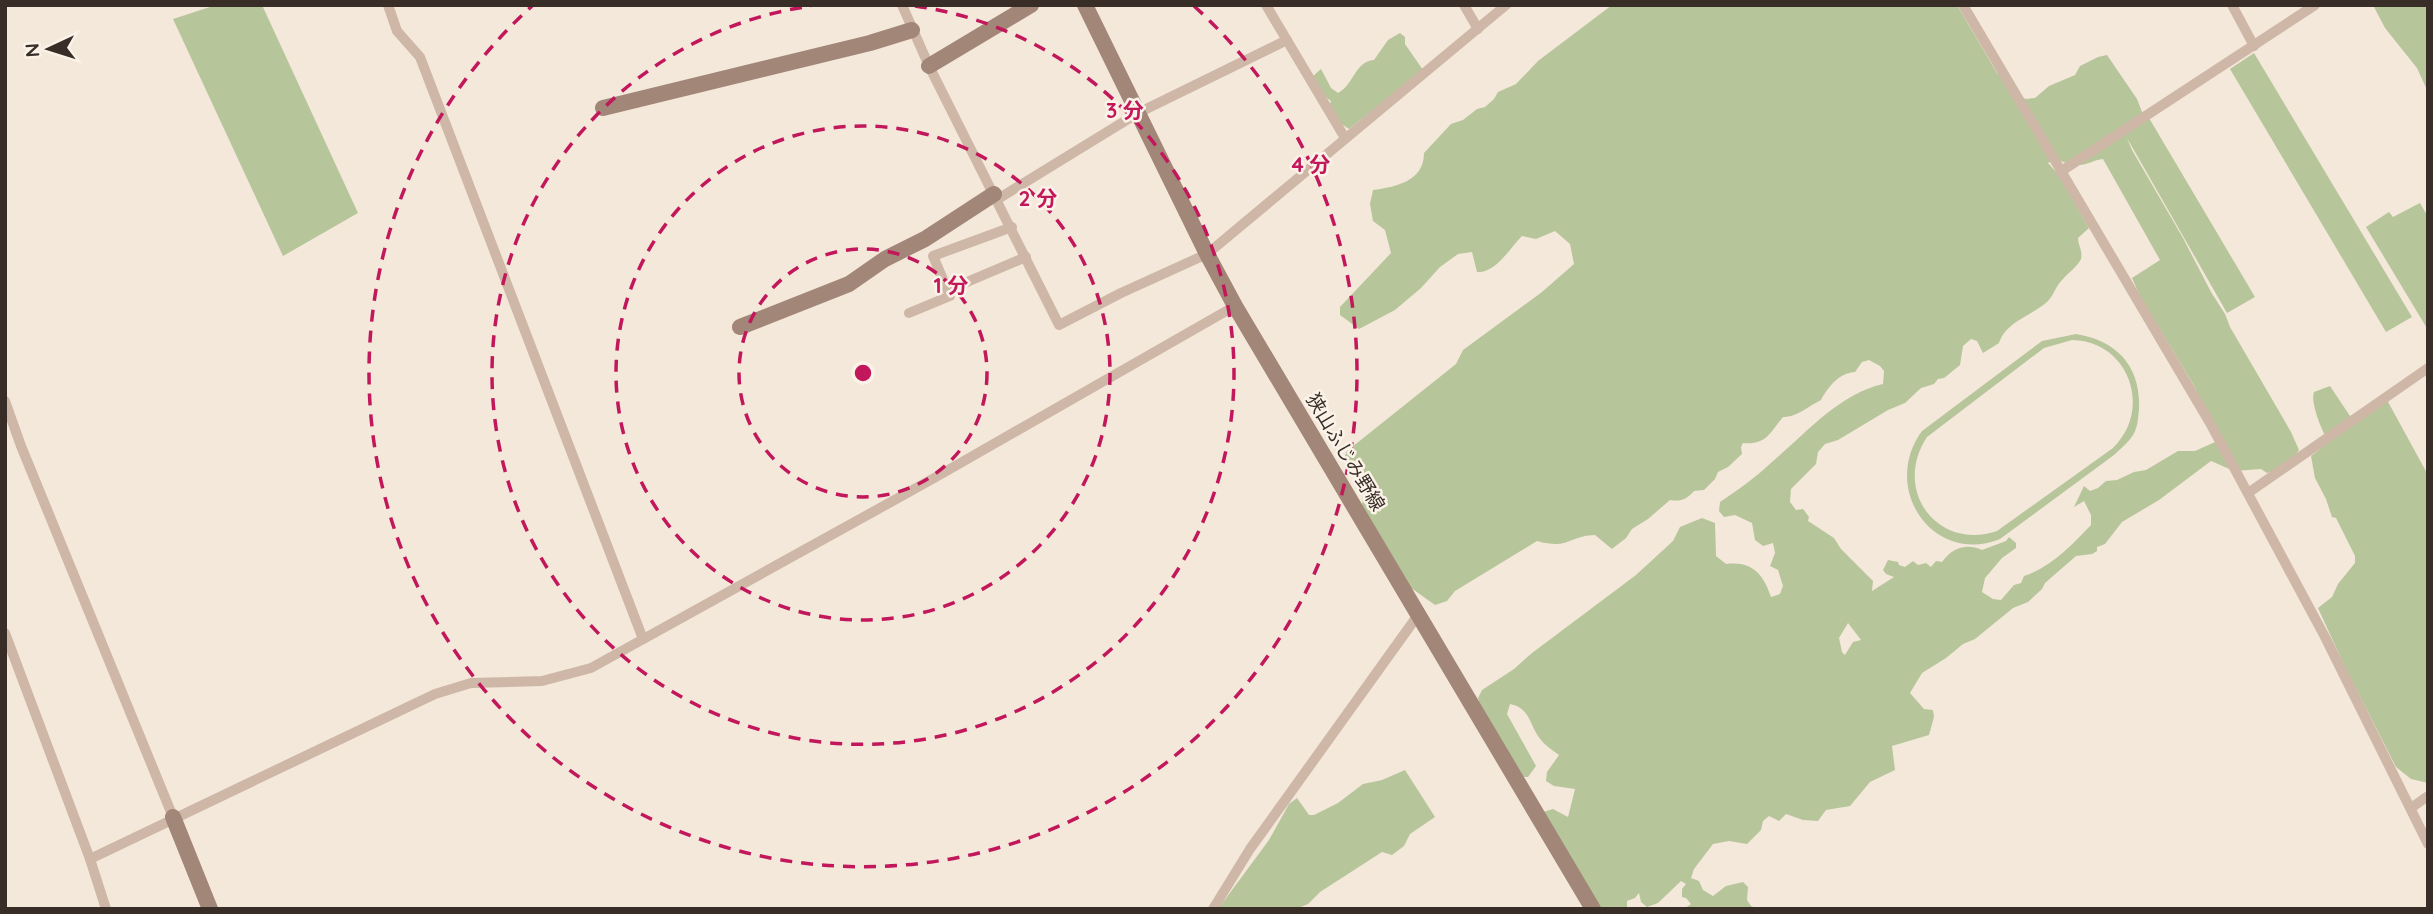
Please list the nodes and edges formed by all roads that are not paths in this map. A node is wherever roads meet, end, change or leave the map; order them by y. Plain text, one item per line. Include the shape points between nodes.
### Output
1 (388, 5) edge
2 (902, 5) edge
3 (1031, 5) edge
4 (1086, 5) edge
5 (1266, 5) edge
6 (1464, 5) edge
7 (1506, 5) edge
8 (1963, 5) edge
9 (2232, 5) edge
10 (2315, 5) edge
11 (1478, 29) junction
12 (912, 30) junction
13 (1287, 40) junction
14 (2254, 46) junction
15 (929, 66) junction
16 (603, 108) dead end
17 (1139, 113) junction
18 (1345, 138) junction
19 (2060, 172) junction
20 (996, 197) junction
21 (1012, 228) junction
22 (925, 239) junction
23 (1207, 254) junction
24 (933, 256) junction
25 (1026, 257) junction
26 (948, 290) junction
27 (1235, 306) junction
28 (909, 313) dead end
29 (740, 327) dead end
30 (2428, 368) edge
31 (5, 401) edge
32 (2248, 494) junction
33 (1418, 615) junction
34 (5, 633) edge
35 (643, 639) junction
36 (2428, 796) edge
37 (2411, 808) junction
38 (173, 817) junction
39 (2428, 844) edge
40 (90, 859) junction
41 (106, 909) edge
42 (209, 909) edge
43 (1213, 909) edge
44 (1593, 909) edge

1 - 35 street via 397,31 420,57
2 - 12 street
3 - 15 main road
4 - 17 main road, 狭山ふじみ野線
5 - 13 street
6 - 11 street
7 - 11 street
8 - 19 street
9 - 14 street
10 - 14 street
11 - 18 street
12 - 15 street
12 - 16 main road
13 - 17 street
13 - 18 street
14 - 19 street
15 - 20 street
17 - 20 street
17 - 23 main road, 狭山ふじみ野線
18 - 23 street
19 - 32 street
20 - 21 street
20 - 22 main road
21 - 24 street
21 - 25 street
22 - 24 street
22 - 29 main road via 849,284
23 - 25 street via 1059,325
23 - 27 main road, 狭山ふじみ野線
24 - 26 street
25 - 26 street
26 - 28 street via 950,296
27 - 33 main road, 狭山ふじみ野線
27 - 35 street
30 - 32 street
31 - 38 street
32 - 37 street
33 - 43 street via 1250,849
33 - 44 main road, 狭山ふじみ野線
34 - 40 street
35 - 38 street via 591,668 566,676 471,683 435,694
36 - 37 street
37 - 39 street
38 - 40 street
38 - 42 main road
40 - 41 street

